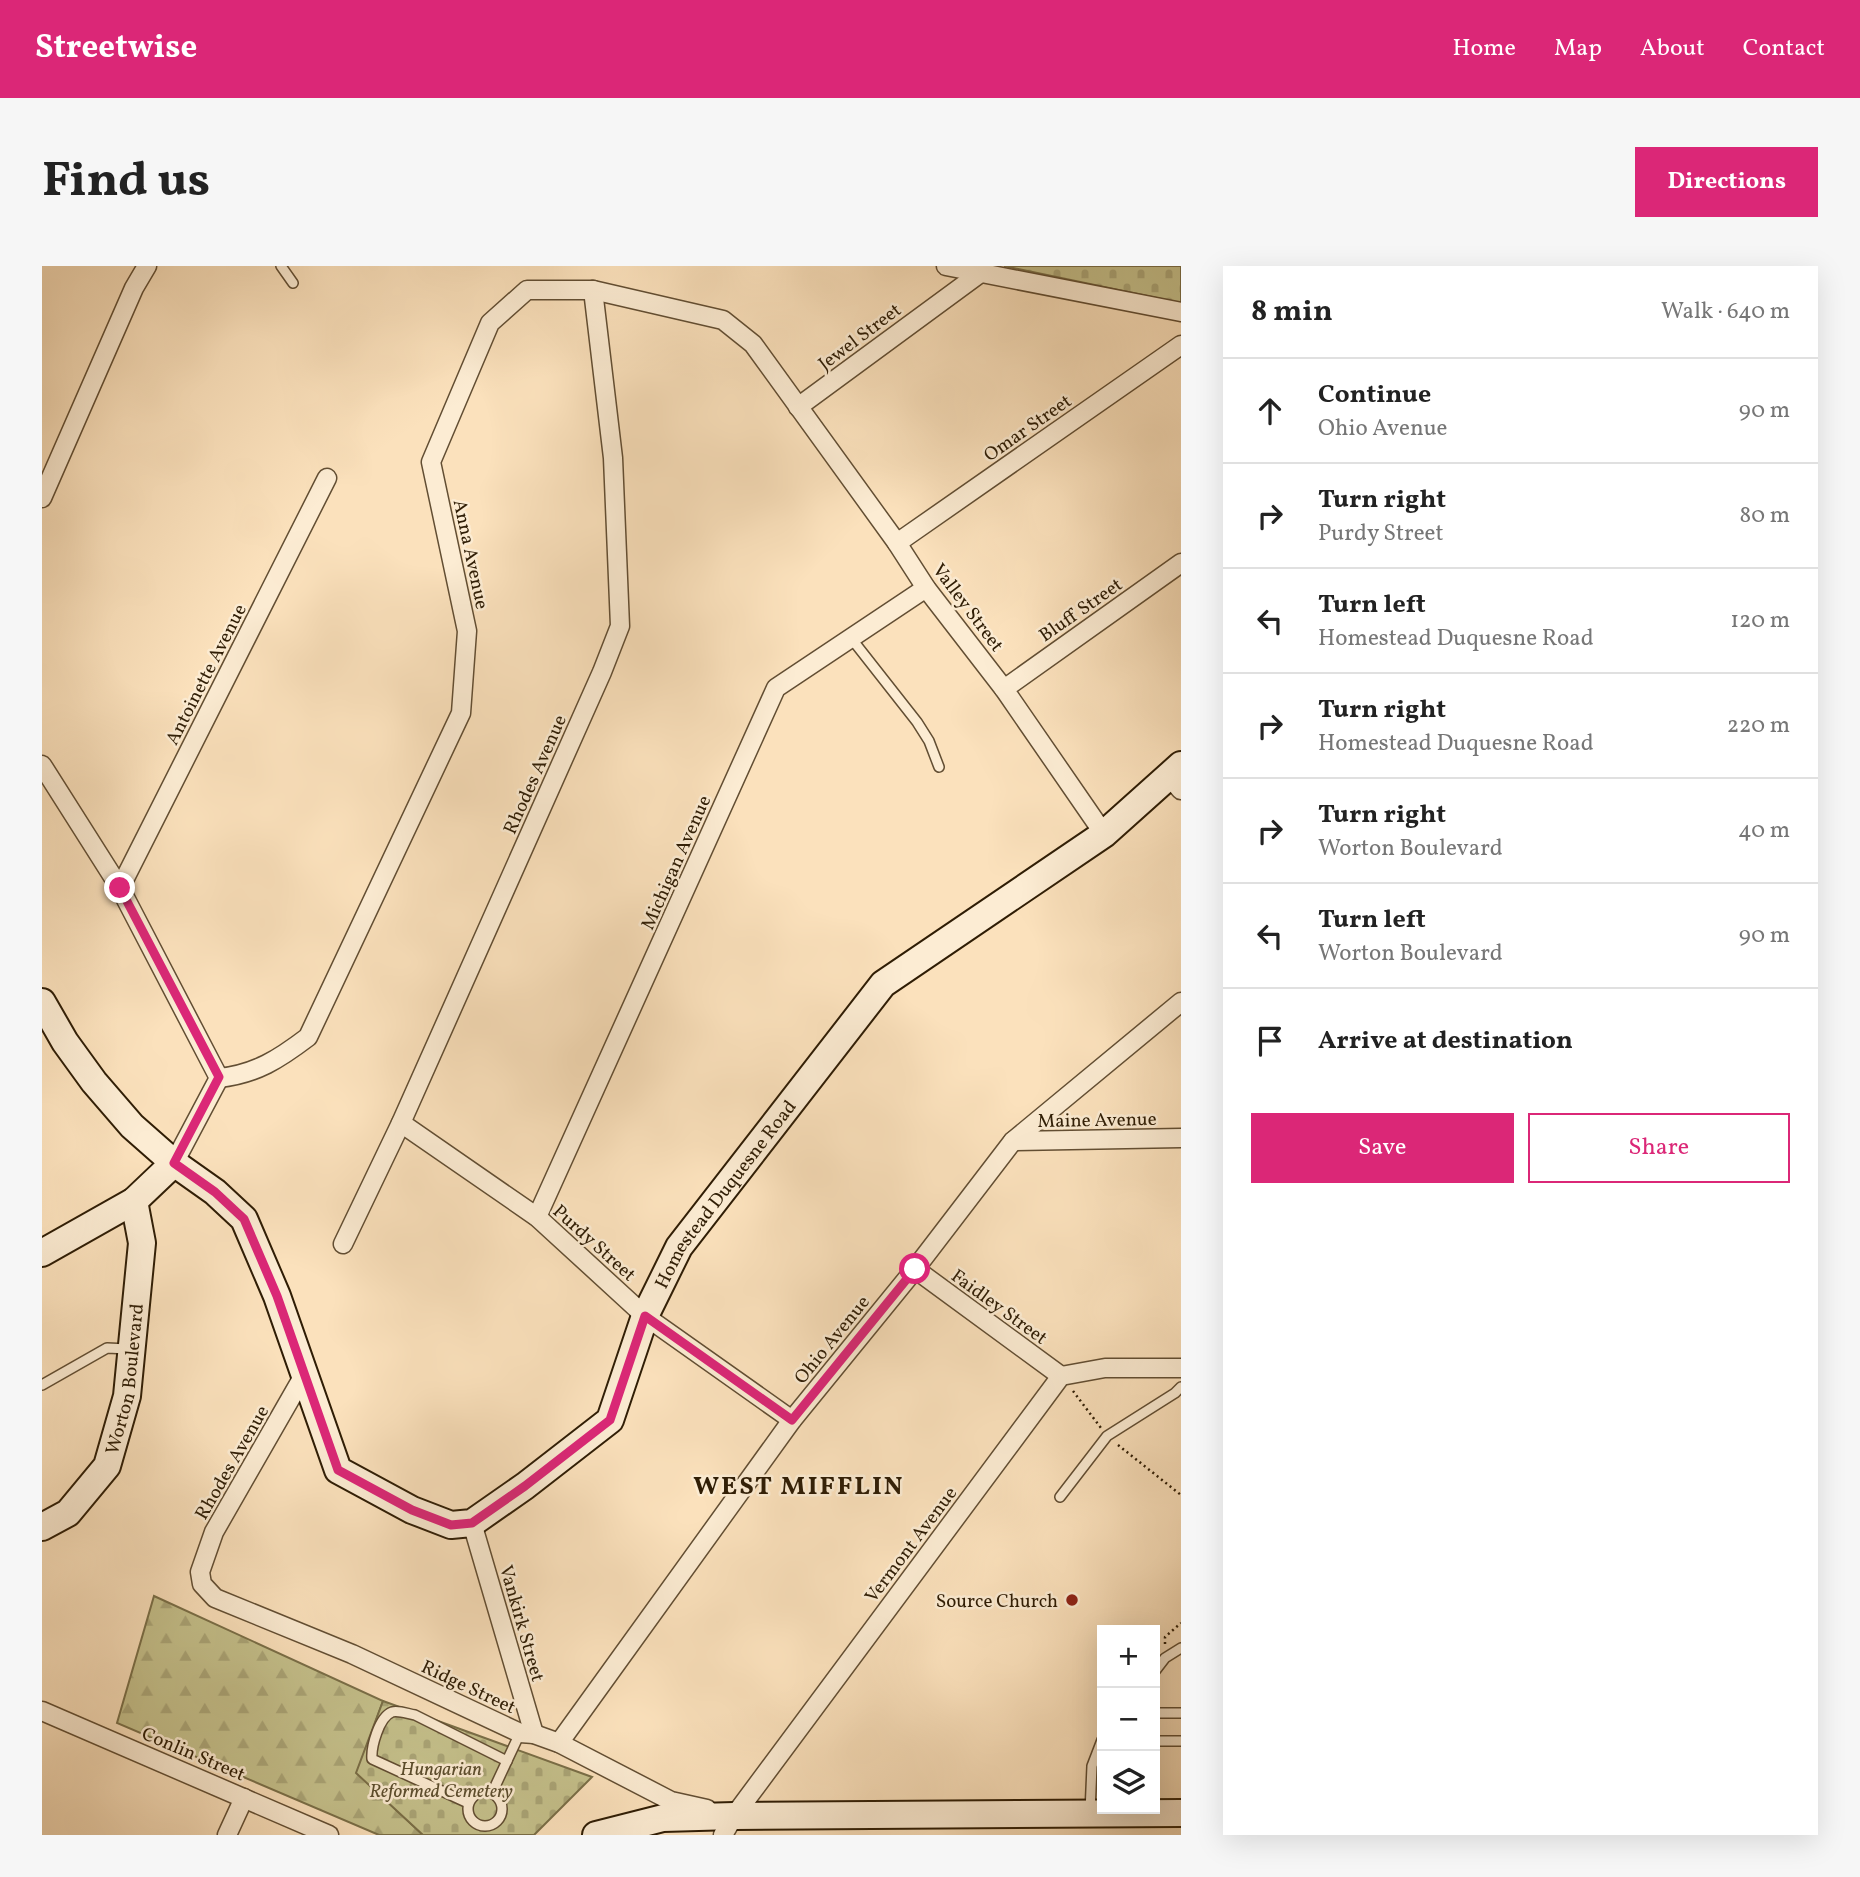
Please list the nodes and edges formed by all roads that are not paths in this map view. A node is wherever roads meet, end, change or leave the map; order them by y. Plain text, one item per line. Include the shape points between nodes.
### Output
1 (147, 266) edge
2 (281, 266) edge
3 (946, 266) edge
4 (979, 274) junction
5 (293, 283) dead end
6 (593, 290) junction
7 (1181, 312) edge
8 (1181, 345) edge
9 (798, 407) junction
10 (327, 478) dead end
11 (42, 498) edge
12 (897, 543) junction
13 (1181, 563) edge
14 (926, 588) junction
15 (851, 638) junction
16 (1004, 689) junction
17 (42, 765) edge
18 (939, 767) dead end
19 (1177, 777) edge
20 (1104, 834) junction
21 (120, 888) junction
22 (42, 1002) edge
23 (1181, 1002) edge
24 (219, 1077) junction
25 (401, 1124) junction
26 (1181, 1138) edge
27 (1013, 1141) junction
28 (174, 1163) junction
29 (134, 1201) junction
30 (537, 1217) junction
31 (343, 1244) dead end
32 (42, 1253) edge
33 (915, 1269) junction
34 (645, 1316) junction
35 (131, 1350) junction
36 (1181, 1368) edge
37 (304, 1375) junction
38 (1061, 1376) junction
39 (42, 1385) edge
40 (1181, 1387) edge
41 (792, 1420) junction
42 (1060, 1497) dead end
43 (472, 1523) junction
44 (42, 1527) edge
45 (200, 1572) joint
46 (1181, 1648) edge
47 (1160, 1664) edge
48 (42, 1711) edge
49 (1160, 1713) edge
50 (1181, 1713) edge
51 (527, 1734) junction
52 (1160, 1741) edge
53 (1181, 1741) edge
54 (559, 1743) junction
55 (1098, 1751) edge
56 (506, 1761) junction
57 (492, 1793) junction
58 (244, 1798) junction
59 (468, 1803) junction
60 (1181, 1813) edge
61 (1090, 1814) junction
62 (732, 1825) edge
63 (228, 1835) edge
64 (329, 1835) edge
65 (596, 1835) edge

1 - 11 street
2 - 5 lane
3 - 4 street
4 - 7 street
4 - 9 street, Jewel Street
6 - 9 street, Anna Avenue via 723,320 753,344
6 - 24 street, Anna Avenue via 527,290 490,323 431,463 467,631 461,713 307,1037 277,1060 237,1076
6 - 25 street, Rhodes Avenue via 612,458 620,626
8 - 12 street, Omar Street
9 - 12 street, Valley Street
10 - 21 street, Antoinette Avenue
12 - 14 street, Valley Street
13 - 16 street, Bluff Street
14 - 15 street, Michigan Avenue
14 - 16 street, Valley Street
15 - 18 lane via 917,722
15 - 30 street, Michigan Avenue via 776,688
16 - 20 street, Valley Street
17 - 21 street
19 - 20 street, Homestead Duquesne Road
20 - 34 street, Homestead Duquesne Road via 883,984 679,1247
21 - 24 street
22 - 28 street via 94,1082 132,1126
23 - 27 street, Ohio Avenue
24 - 28 street
25 - 30 street, Purdy Street
25 - 31 street, Rhodes Avenue
26 - 27 street, Maine Avenue
27 - 33 street, Ohio Avenue
28 - 29 street
28 - 37 street via 244,1219
29 - 32 street
29 - 35 street, Worton Boulevard via 142,1243
30 - 34 street, Purdy Street
33 - 38 street, Faidley Street
33 - 41 street, Ohio Avenue
34 - 41 street, Purdy Street
34 - 43 street, Homestead Duquesne Road via 610,1420
35 - 39 lane via 107,1348
35 - 44 street, Worton Boulevard via 127,1396 107,1466 68,1513
36 - 38 street via 1105,1368
37 - 43 street via 338,1470 412,1510 451,1525
37 - 45 street, Rhodes Avenue via 214,1532
38 - 62 street, Vermont Avenue
40 - 42 lane via 1107,1436
41 - 54 street, Ohio Avenue
43 - 51 street, Vankirk Street
45 - 51 street, Ridge Street via 202,1584 215,1598
46 - 47 lane
48 - 58 street, Conlin Street
49 - 50 lane
51 - 54 street, Ridge Street
51 - 56 lane
52 - 53 lane
54 - 62 street, Ridge Street via 671,1801
55 - 61 lane via 1092,1766
56 - 57 lane
56 - 59 lane via 415,1715 391,1712 383,1719 372,1759
57 - 59 lane via 475,1794
57 - 59 lane via 502,1812 492,1825 480,1826 471,1819
58 - 63 street
58 - 64 street, Conlin Street
60 - 61 street
61 - 62 street
62 - 65 street via 663,1818

